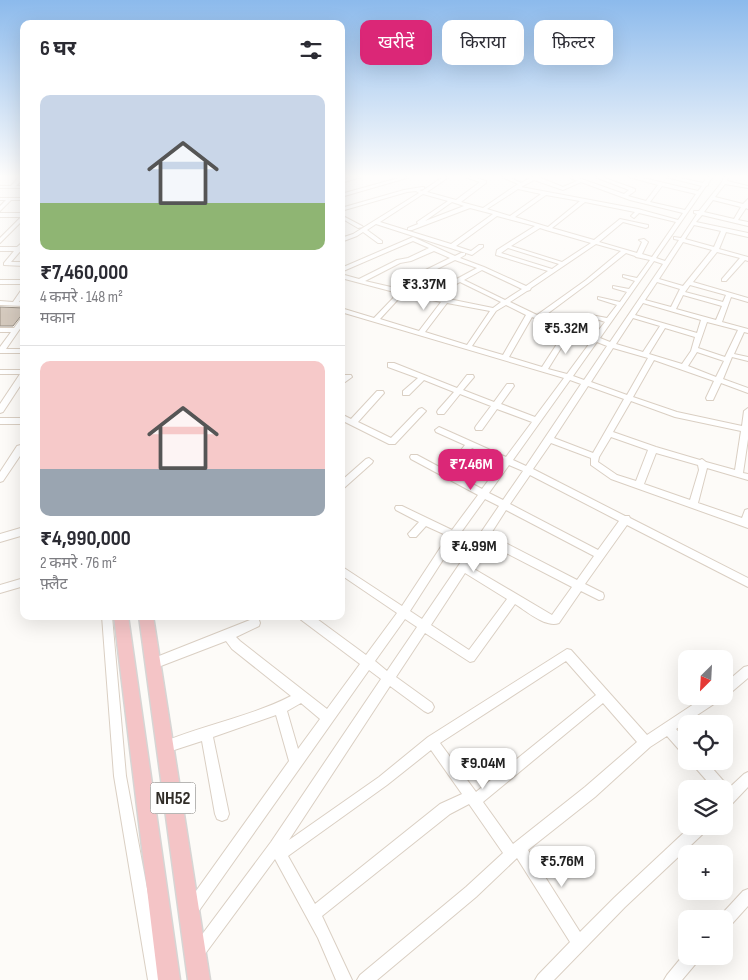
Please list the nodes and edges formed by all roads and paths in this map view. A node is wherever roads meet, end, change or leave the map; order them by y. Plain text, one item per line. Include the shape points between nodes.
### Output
1 (680, 222) edge
2 (15, 223) edge
3 (351, 223) edge
4 (371, 223) edge
5 (374, 223) edge
6 (379, 223) edge
7 (420, 223) edge
8 (426, 223) edge
9 (484, 223) edge
10 (528, 223) edge
11 (559, 223) edge
12 (619, 223) edge
13 (637, 223) edge
14 (693, 223) joint
15 (539, 226) junction
16 (646, 226) dead end
17 (361, 229) junction
18 (408, 230) junction
19 (551, 230) junction
20 (724, 231) junction
21 (670, 234) junction
22 (748, 235) edge
23 (345, 236) edge
24 (683, 238) junction
25 (642, 240) dead end
26 (0, 241) edge
27 (380, 242) dead end
28 (594, 243) junction
29 (452, 246) junction
30 (482, 246) dead end
31 (507, 246) junction
32 (435, 248) junction
33 (717, 248) junction
34 (0, 249) edge
35 (18, 249) joint
36 (624, 252) junction
37 (464, 254) dead end
38 (638, 256) junction
39 (746, 257) edge
40 (456, 258) junction
41 (653, 260) junction
42 (667, 263) junction
43 (6, 264) junction
44 (20, 264) edge
45 (564, 264) junction
46 (345, 268) edge
47 (482, 268) junction
48 (0, 270) edge
49 (553, 271) junction
50 (625, 276) dead end
51 (345, 277) edge
52 (460, 280) junction
53 (639, 280) junction
54 (656, 280) junction
55 (724, 280) dead end
56 (360, 281) junction
57 (0, 282) edge
58 (20, 282) edge
59 (615, 287) dead end
60 (685, 288) junction
61 (392, 289) junction
62 (528, 289) junction
63 (631, 291) junction
64 (402, 292) junction
65 (728, 294) junction
66 (20, 296) edge
67 (428, 297) junction
68 (600, 298) dead end
69 (641, 300) junction
70 (748, 300) edge
71 (445, 301) junction
72 (0, 303) edge
73 (507, 303) junction
74 (14, 304) junction
75 (20, 304) edge
76 (622, 304) junction
77 (725, 305) junction
78 (672, 308) junction
79 (494, 310) junction
80 (345, 311) edge
81 (530, 314) junction
82 (593, 316) dead end
83 (631, 316) junction
84 (538, 317) junction
85 (705, 318) junction
86 (376, 320) junction
87 (609, 321) junction
88 (719, 322) junction
89 (20, 324) edge
90 (664, 326) junction
91 (570, 329) junction
92 (0, 330) edge
93 (16, 330) junction
94 (745, 330) edge
95 (420, 334) junction
96 (700, 336) junction
97 (596, 338) junction
98 (611, 345) junction
99 (468, 348) junction
100 (695, 349) junction
101 (20, 350) edge
102 (0, 351) edge
103 (648, 356) junction
104 (729, 357) junction
105 (505, 358) junction
106 (748, 359) edge
107 (391, 365) dead end
108 (684, 367) junction
109 (544, 370) junction
110 (0, 372) edge
111 (20, 373) edge
112 (348, 377) dead end
113 (470, 377) dead end
114 (569, 377) junction
115 (422, 378) junction
116 (20, 379) edge
117 (345, 380) edge
118 (718, 380) junction
119 (587, 383) junction
120 (510, 386) dead end
121 (748, 391) edge
122 (458, 392) junction
123 (380, 393) dead end
124 (406, 393) dead end
125 (628, 397) junction
126 (710, 398) dead end
127 (495, 406) junction
128 (0, 410) edge
129 (422, 411) dead end
130 (748, 411) edge
131 (441, 412) dead end
132 (345, 419) edge
133 (0, 420) edge
134 (20, 421) edge
135 (537, 421) junction
136 (352, 422) junction
137 (478, 428) dead end
138 (439, 430) dead end
139 (746, 430) edge
140 (608, 434) junction
141 (549, 439) junction
142 (471, 444) junction
143 (20, 448) edge
144 (653, 449) junction
145 (414, 457) dead end
146 (595, 457) junction
147 (368, 461) dead end
148 (507, 461) junction
149 (702, 462) junction
150 (528, 470) junction
151 (446, 474) junction
152 (738, 474) junction
153 (748, 477) edge
154 (0, 478) edge
155 (345, 482) edge
156 (639, 485) junction
157 (484, 494) junction
158 (693, 504) junction
159 (505, 505) junction
160 (399, 508) dead end
161 (748, 512) edge
162 (626, 519) junction
163 (425, 520) junction
164 (747, 524) edge
165 (20, 532) edge
166 (413, 534) dead end
167 (454, 535) junction
168 (483, 536) junction
169 (0, 538) edge
170 (600, 555) junction
171 (463, 567) junction
172 (345, 573) edge
173 (20, 583) edge
174 (748, 583) edge
175 (578, 586) junction
176 (0, 589) edge
177 (599, 596) dead end
178 (513, 598) junction
179 (403, 613) junction
180 (107, 620) edge
181 (122, 620) edge
182 (147, 620) edge
183 (310, 620) edge
184 (255, 623) dead end
185 (422, 626) junction
186 (228, 635) junction
187 (368, 662) junction
188 (153, 664) junction
189 (748, 671) edge
190 (388, 677) junction
191 (733, 684) edge
192 (603, 696) junction
193 (301, 697) junction
194 (703, 705) edge
195 (428, 707) dead end
196 (280, 708) junction
197 (327, 717) junction
198 (668, 729) junction
199 (206, 732) junction
200 (678, 740) edge
201 (432, 741) junction
202 (646, 743) junction
203 (165, 746) junction
204 (296, 762) junction
205 (705, 770) edge
206 (748, 778) edge
207 (714, 780) edge
208 (733, 788) edge
209 (472, 799) junction
210 (222, 814) dead end
211 (692, 835) edge
212 (278, 851) junction
213 (516, 851) junction
214 (748, 896) edge
215 (189, 912) junction
216 (733, 912) edge
217 (313, 914) junction
218 (579, 943) junction
219 (196, 956) junction
220 (685, 965) edge
221 (156, 980) edge
222 (168, 980) edge
223 (199, 980) edge
224 (344, 980) edge
225 (365, 980) edge
226 (543, 980) edge
227 (672, 980) edge

1 - 21 street
2 - 26 street
3 - 17 street
4 - 17 street
5 - 17 street
6 - 18 street
7 - 18 street
8 - 18 street
9 - 29 street
10 - 15 street
11 - 19 street
12 - 28 street
13 - 16 street
14 - 20 street
14 - 24 street
15 - 19 street
15 - 31 street
17 - 23 street
17 - 27 street
18 - 29 street
19 - 28 street
20 - 22 street
20 - 33 street
21 - 24 street
21 - 41 street
24 - 33 street
24 - 42 street
25 - 38 street via 645,242
28 - 36 street
28 - 45 street
29 - 30 street via 472,253
31 - 45 street
31 - 49 street via 498,254
32 - 40 street
32 - 46 street via 413,239
32 - 56 street via 399,261
33 - 39 street
33 - 60 street
34 - 35 street
35 - 43 street
36 - 38 street
36 - 84 street
37 - 40 street
38 - 41 street
39 - 55 street
40 - 47 street
40 - 61 street
41 - 42 street
41 - 53 street
42 - 54 street
43 - 44 street
43 - 48 street
45 - 49 street
47 - 52 street
47 - 62 street
49 - 62 street
50 - 53 street
51 - 56 street
52 - 67 street
52 - 73 street
53 - 63 street
54 - 60 street
54 - 69 street
56 - 61 street
57 - 58 street
59 - 63 street
60 - 65 street
60 - 77 street
60 - 78 street
61 - 64 street
62 - 73 street
63 - 76 street
64 - 67 street
64 - 86 street
65 - 70 street
65 - 77 street
66 - 74 street
67 - 71 street
68 - 76 street
69 - 78 street
69 - 83 street
71 - 79 street
71 - 95 street
72 - 74 street
73 - 79 street
73 - 81 street
74 - 75 street
76 - 87 street
77 - 88 street
78 - 85 street
79 - 99 street
80 - 86 street
81 - 84 street
81 - 105 street
82 - 87 street
83 - 90 street
83 - 98 street
84 - 91 street
85 - 88 street
85 - 96 street
86 - 95 street
87 - 97 street
88 - 94 street
89 - 93 street
90 - 96 street
90 - 103 street
91 - 97 street
91 - 109 street
92 - 93 street
93 - 102 street
94 - 104 street
95 - 99 street
96 - 100 street
97 - 98 street
97 - 114 street
98 - 103 street
98 - 119 street
99 - 105 street
100 - 104 street
100 - 108 street
101 - 102 street
103 - 108 street
103 - 125 street
104 - 106 street
104 - 118 street
105 - 109 street
107 - 115 street
108 - 118 street
109 - 114 street
110 - 111 street
112 - 117 street
113 - 122 street
114 - 119 street
114 - 135 street
115 - 122 street
115 - 124 street
116 - 128 street
118 - 121 street
118 - 126 street
119 - 125 street
119 - 141 street
120 - 127 street
122 - 127 street
122 - 131 street
123 - 136 street
125 - 139 street via 675,414
125 - 140 street
127 - 135 street
127 - 137 street
129 - 136 street via 392,442
130 - 139 street
132 - 136 street
133 - 134 street
135 - 148 street
138 - 142 street
139 - 152 street
140 - 144 street
140 - 146 street
141 - 146 street
141 - 150 street
142 - 148 street
142 - 151 street
143 - 154 street
144 - 149 street
144 - 156 street
145 - 151 street
146 - 156 street via 594,463 614,477
147 - 155 street
148 - 150 street
148 - 157 street
149 - 152 street
149 - 158 street
150 - 159 street
150 - 162 street
151 - 157 street
152 - 153 street
156 - 158 street
157 - 159 street
157 - 167 street
158 - 164 street
159 - 168 street
159 - 170 street
160 - 163 street
161 - 164 street
162 - 170 street
162 - 174 street
163 - 166 street
163 - 167 street
165 - 169 street
167 - 179 street
168 - 171 street
168 - 175 street
170 - 175 street
171 - 178 street
171 - 185 street
172 - 179 street
173 - 176 street
175 - 177 street
175 - 178 street via 555,620
178 - 185 street via 470,657
179 - 185 street
179 - 187 street
180 - 221 street via 120,776
181 - 222 highway, NH52
182 - 188 highway, NH52
183 - 187 street
184 - 186 street
185 - 190 street
186 - 188 street
186 - 193 street
187 - 190 street
187 - 197 street
188 - 203 highway, NH52
189 - 191 street
190 - 195 street
190 - 212 street
192 - 201 street via 567,654
192 - 202 street
192 - 209 street
193 - 196 street
193 - 197 street
194 - 198 street
196 - 199 street
196 - 204 street
197 - 204 street
198 - 200 street
198 - 202 street
199 - 203 street
199 - 210 street
201 - 209 street
201 - 212 street via 383,781
202 - 213 street
203 - 215 highway, NH52
204 - 215 street
205 - 207 street
206 - 208 street
209 - 213 street
209 - 217 street via 445,809
211 - 218 street
212 - 217 street
212 - 219 street
213 - 218 street
213 - 225 street
214 - 216 street
215 - 219 highway, NH52
217 - 224 street
218 - 226 street
219 - 223 highway, NH52
220 - 227 street

